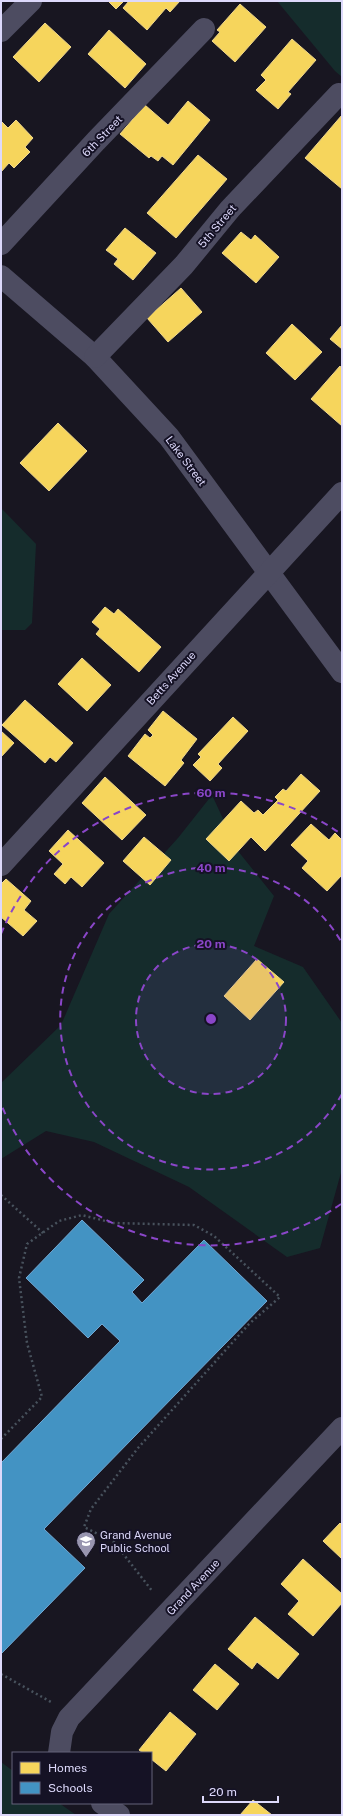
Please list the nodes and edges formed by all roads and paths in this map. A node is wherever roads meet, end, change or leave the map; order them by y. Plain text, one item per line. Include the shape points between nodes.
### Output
1 (31, 1) edge
2 (204, 29) dead end
3 (1, 31) edge
4 (339, 94) dead end
5 (1, 244) edge
6 (1, 276) edge
7 (95, 357) junction
8 (338, 506) edge
9 (268, 573) junction
10 (342, 672) edge
11 (1, 865) edge
12 (1, 1195) edge
13 (43, 1233) junction
14 (342, 1428) edge
15 (1, 1439) edge
16 (153, 1592) dead end
17 (1, 1674) edge
18 (51, 1702) dead end
19 (59, 1752) edge
20 (103, 1804) edge
21 (119, 1815) edge

1 - 3 street
2 - 5 street, 6th Street
4 - 7 street, 5th Street via 230,209 184,265
6 - 7 street, Lake Street
7 - 9 street, Lake Street via 169,437
8 - 9 street, Betts Avenue
9 - 10 street, Lake Street
9 - 11 street, Betts Avenue
12 - 13 path
13 - 15 path via 27,1244 18,1278 26,1343 42,1397
13 - 16 path via 59,1221 82,1215 113,1223 194,1225 214,1236 280,1297 249,1324 138,1448 91,1509 84,1526 114,1542
14 - 19 street, Grand Avenue via 69,1718 62,1732
17 - 18 path
20 - 21 street

